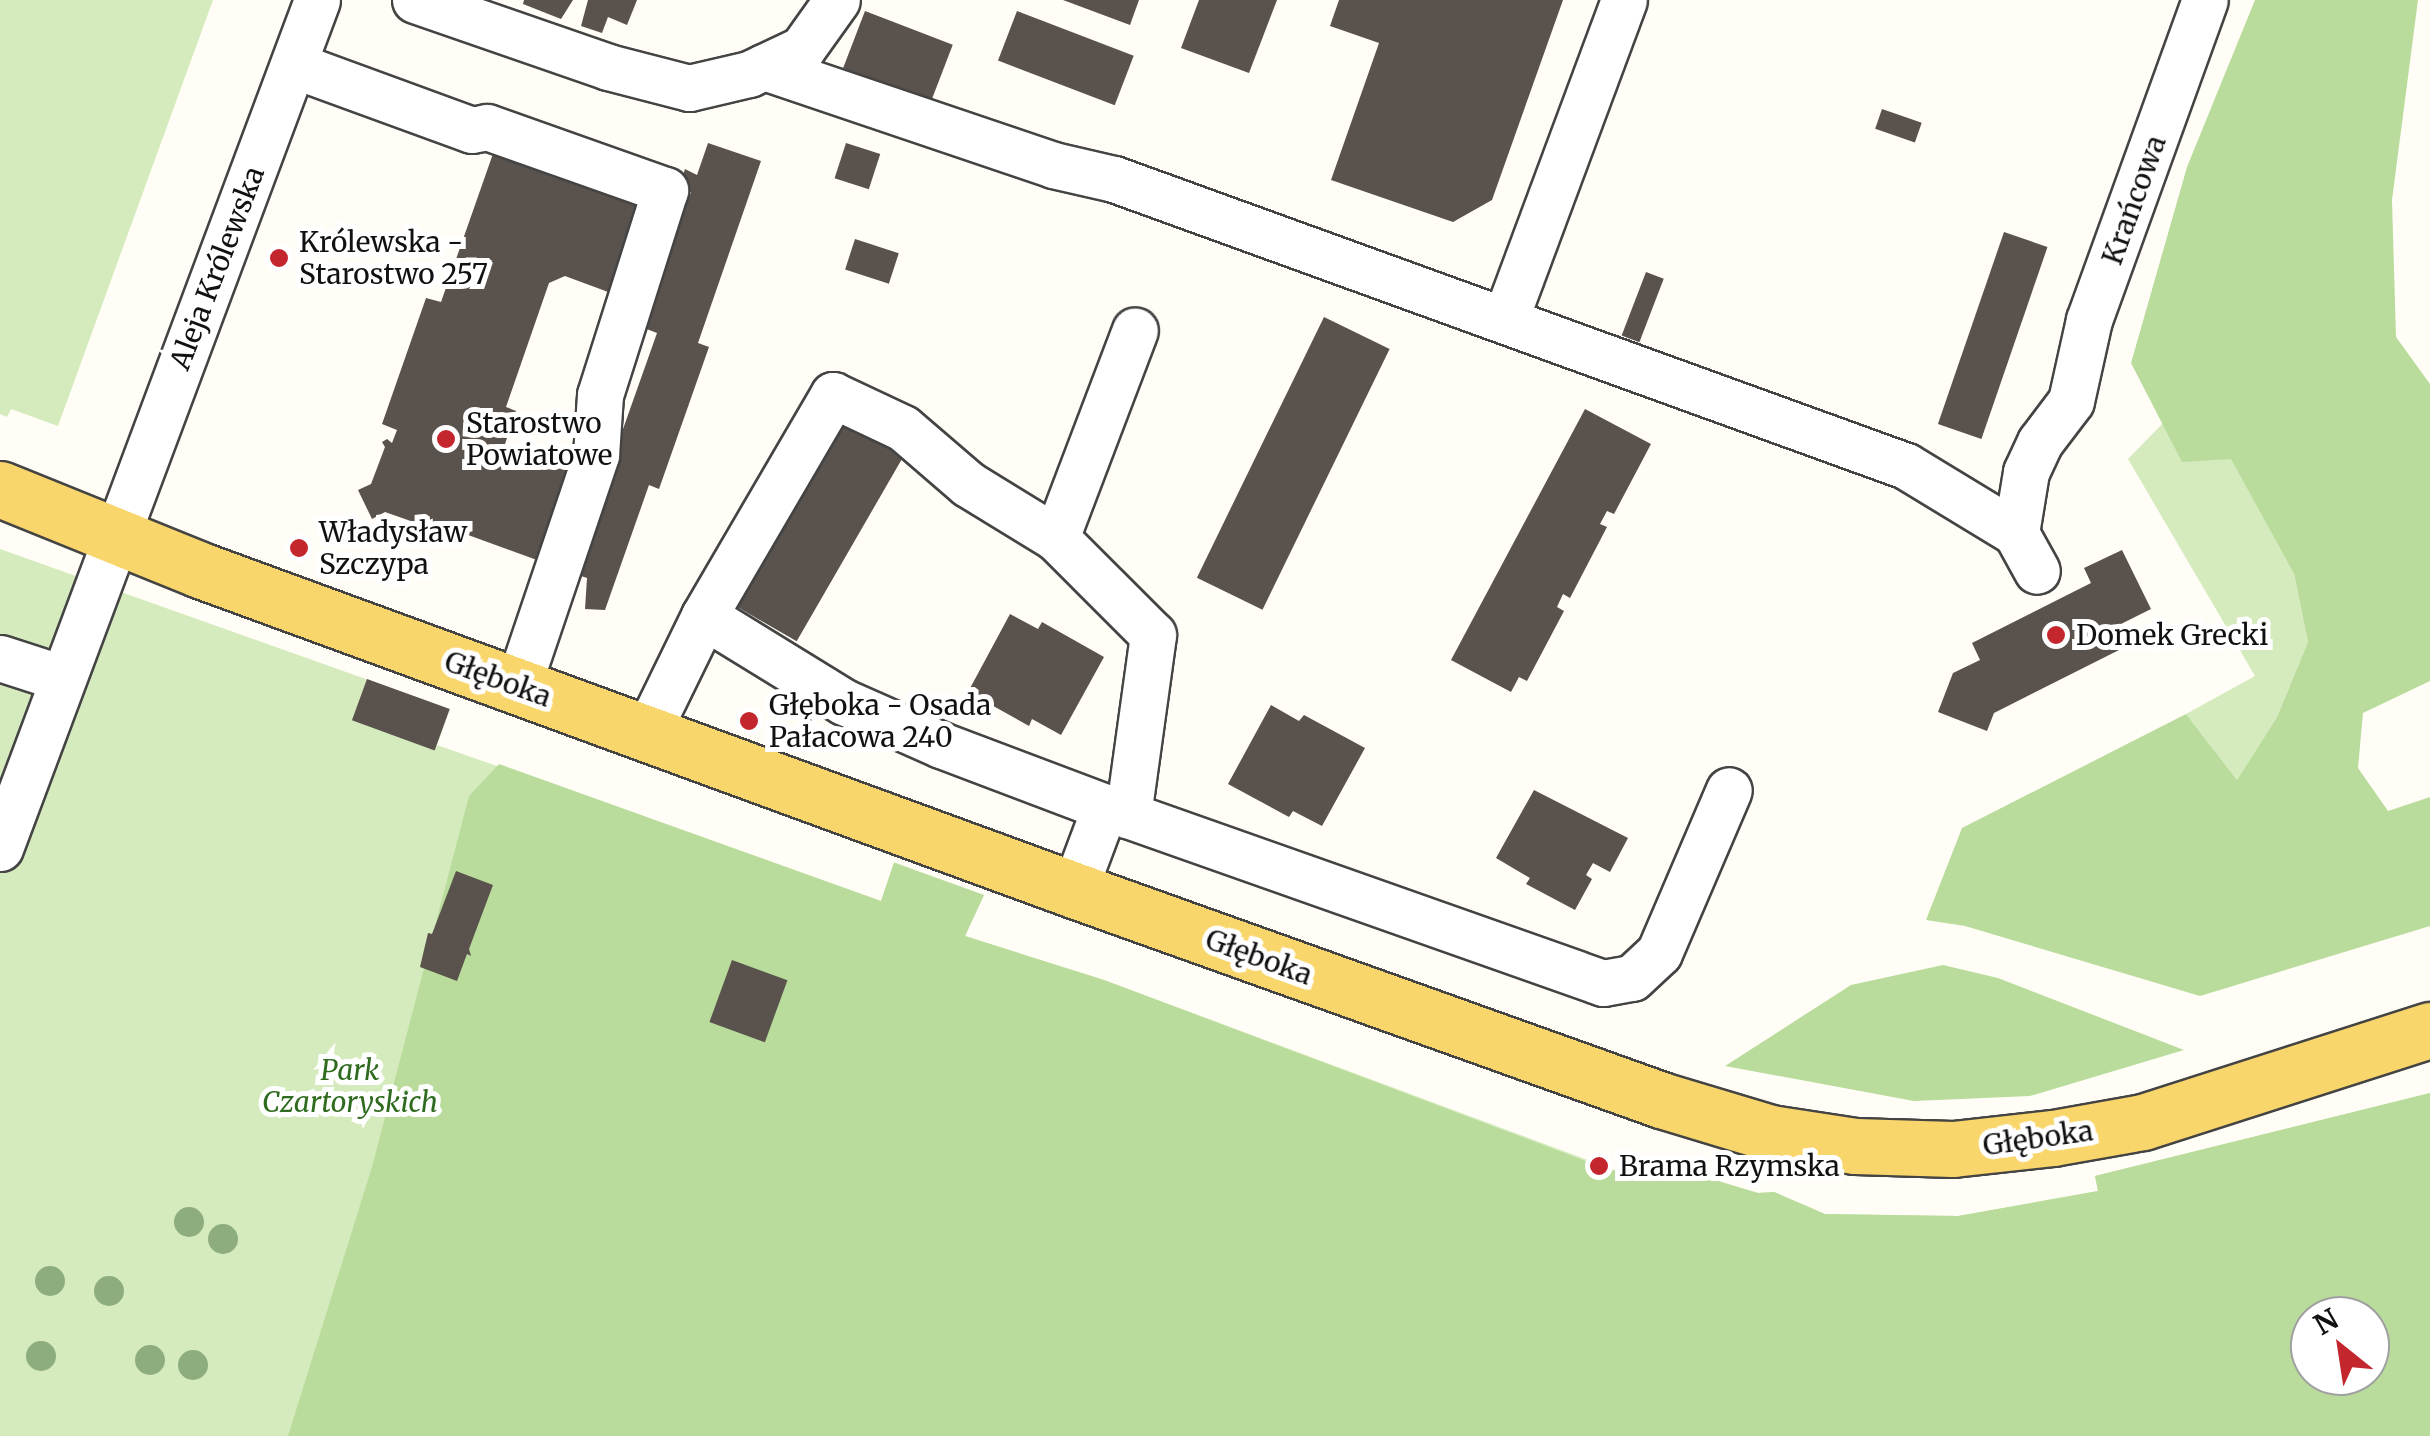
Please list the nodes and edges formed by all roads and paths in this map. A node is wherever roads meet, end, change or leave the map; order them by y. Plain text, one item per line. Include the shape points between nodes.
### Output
1 (317, 0) edge
2 (415, 0) edge
3 (837, 0) edge
4 (1624, 0) edge
5 (2205, 0) edge
6 (294, 65) junction
7 (764, 67) junction
8 (1505, 320) junction
9 (1135, 330) dead end
10 (0, 489) edge
11 (116, 536) junction
12 (1056, 538) junction
13 (704, 616) junction
14 (0, 658) edge
15 (62, 678) junction
16 (518, 686) junction
17 (647, 733) junction
18 (1729, 790) dead end
19 (1117, 811) junction
20 (0, 848) edge
21 (1074, 890) junction
22 (2430, 1030) edge

1 - 6 street, Aleja Królewska
2 - 7 street via 608,68 689,88
3 - 7 street via 802,49
4 - 8 street
5 - 8 street, Krańcowa via 2089,320 2070,402 2026,472 2027,552 1906,466
6 - 11 street, Aleja Królewska
6 - 16 street via 666,190 600,395 596,455
7 - 8 street via 1053,166 1114,178
9 - 12 street
10 - 11 main road, Głęboka
11 - 15 street, Aleja Królewska
11 - 16 main road, Głęboka
12 - 13 street via 968,484 904,428 834,395
12 - 19 street via 1153,635
13 - 17 street
13 - 19 street via 844,702
14 - 15 street
15 - 20 street, Aleja Królewska
16 - 17 main road, Głęboka
17 - 21 main road, Głęboka
18 - 19 street via 1659,953 1632,978 1603,983
19 - 21 street
21 - 22 main road, Głęboka via 1661,1100 1770,1133 1855,1146 1953,1150 2143,1122

